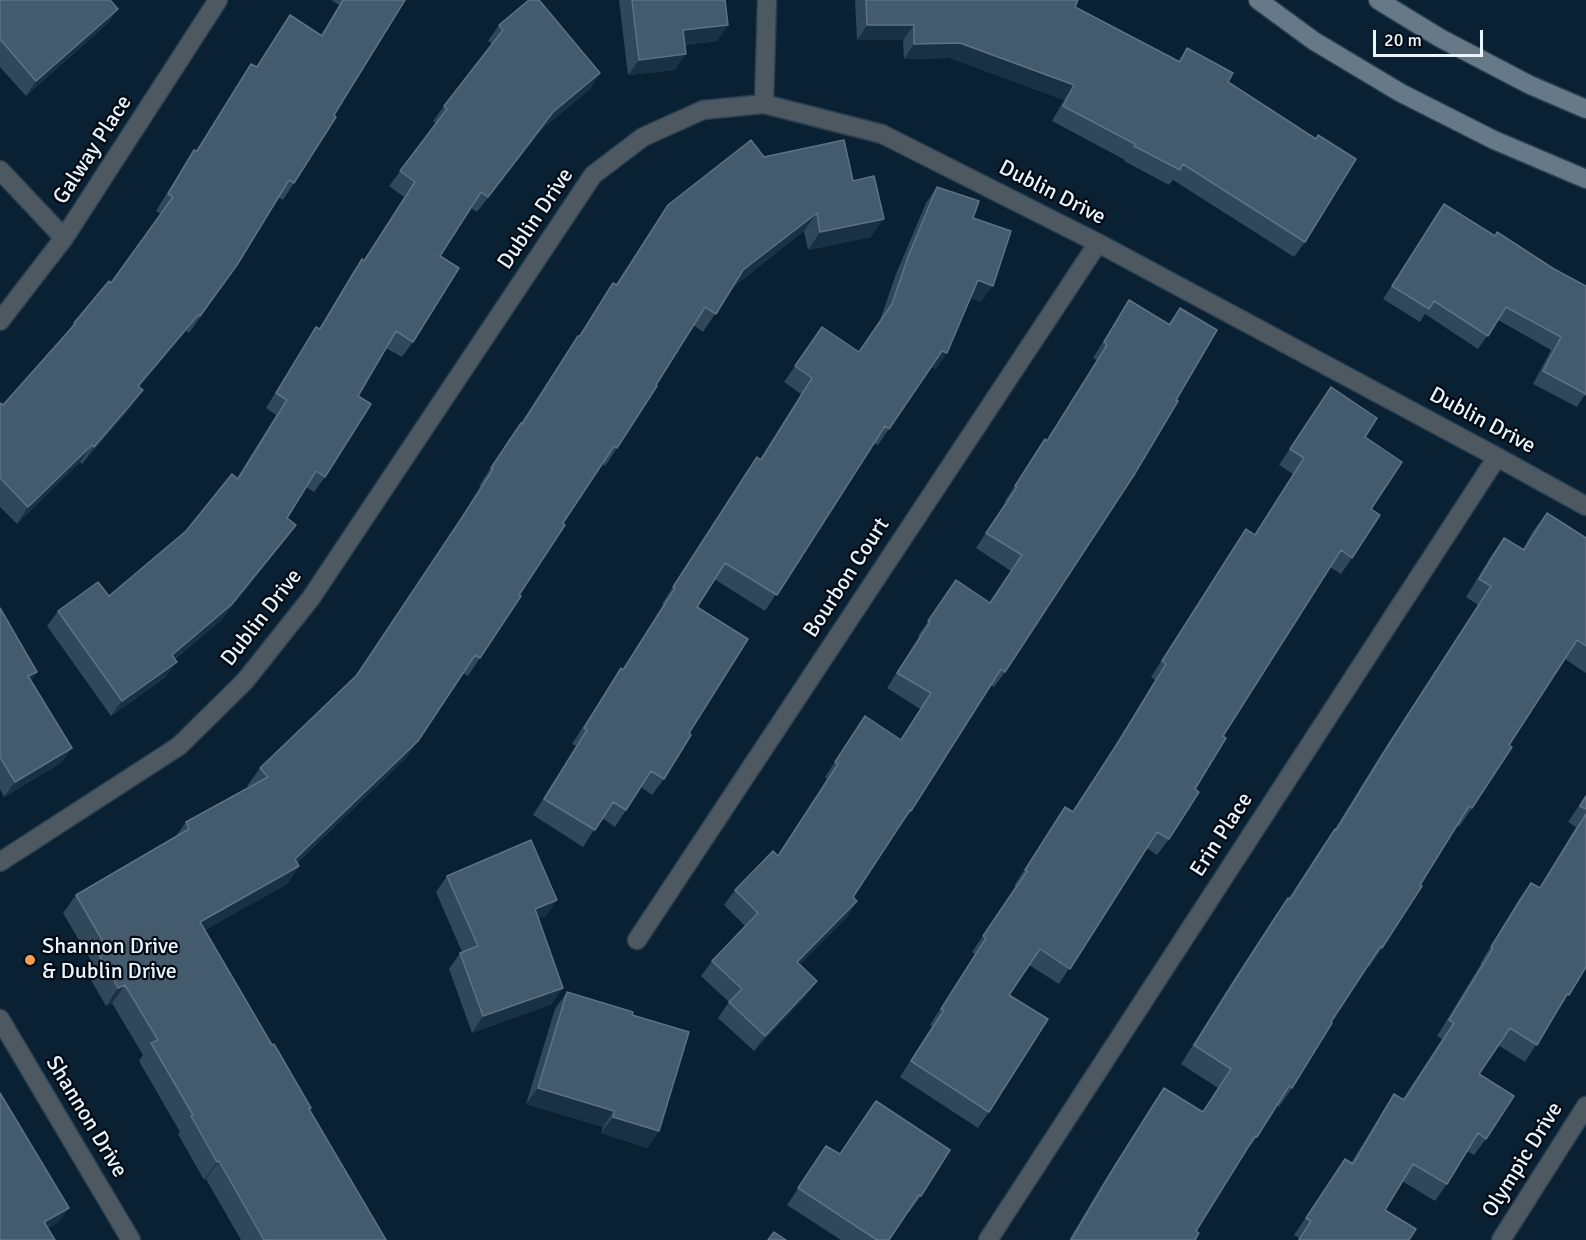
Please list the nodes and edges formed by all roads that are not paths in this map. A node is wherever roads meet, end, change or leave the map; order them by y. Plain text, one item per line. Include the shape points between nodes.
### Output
1 (218, 0) edge
2 (767, 0) edge
3 (1258, 0) edge
4 (1378, 0) edge
5 (764, 104) junction
6 (1586, 109) edge
7 (0, 170) edge
8 (1586, 179) edge
9 (64, 238) junction
10 (1098, 243) junction
11 (0, 321) edge
12 (1497, 457) junction
13 (1586, 506) edge
14 (0, 862) edge
15 (638, 940) dead end
16 (0, 1019) edge
17 (1586, 1106) edge
18 (131, 1240) edge
19 (988, 1240) edge
20 (1501, 1240) edge

1 - 9 street, Galway Place
2 - 5 street
3 - 8 main road via 1314,41 1401,93 1494,140
4 - 6 main road via 1470,54
5 - 10 street, Dublin Drive via 882,134
5 - 14 street, Dublin Drive via 703,110 643,137 593,175 311,598 245,681 179,746
7 - 9 street
9 - 11 street, Galway Place
10 - 12 street, Dublin Drive
10 - 15 street, Bourbon Court
12 - 13 street, Dublin Drive
12 - 19 street, Erin Place
16 - 18 street, Shannon Drive
17 - 20 street, Olympic Drive

